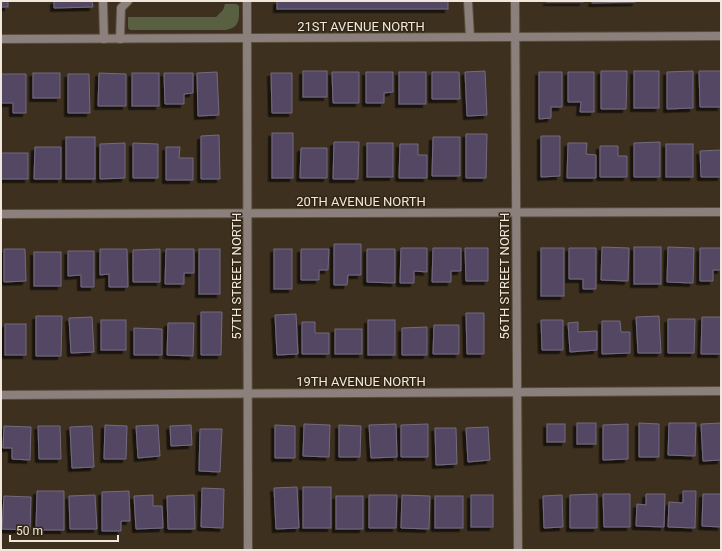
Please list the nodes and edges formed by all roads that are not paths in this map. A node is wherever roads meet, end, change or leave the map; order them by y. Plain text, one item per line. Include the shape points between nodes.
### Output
1 (103, 1) edge
2 (128, 1) edge
3 (247, 1) edge
4 (468, 1) edge
5 (514, 1) edge
6 (721, 36) edge
7 (470, 37) junction
8 (515, 37) junction
9 (247, 38) junction
10 (1, 39) edge
11 (104, 39) junction
12 (120, 39) junction
13 (721, 212) edge
14 (516, 213) junction
15 (1, 214) edge
16 (248, 214) junction
17 (721, 391) edge
18 (517, 392) junction
19 (248, 393) junction
20 (1, 395) edge
21 (248, 550) edge
22 (518, 550) edge

1 - 11 street
2 - 12 street via 121,8
3 - 9 street, 57TH STREET NORTH
4 - 7 street
5 - 8 street, 56TH STREET NORTH
6 - 8 street, 21ST AVENUE NORTH
7 - 8 street, 21ST AVENUE NORTH
7 - 9 street, 21ST AVENUE NORTH
8 - 14 street, 56TH STREET NORTH
9 - 12 street, 21ST AVENUE NORTH
9 - 16 street, 57TH STREET NORTH
10 - 11 street, 21ST AVENUE NORTH
11 - 12 street, 21ST AVENUE NORTH
13 - 14 street, 20TH AVENUE NORTH
14 - 16 street, 20TH AVENUE NORTH
14 - 18 street, 56TH STREET NORTH
15 - 16 street, 20TH AVENUE NORTH
16 - 19 street, 57TH STREET NORTH
17 - 18 street, 19TH AVENUE NORTH
18 - 19 street, 19TH AVENUE NORTH
18 - 22 street, 56TH STREET NORTH
19 - 20 street, 19TH AVENUE NORTH
19 - 21 street, 57TH STREET NORTH

